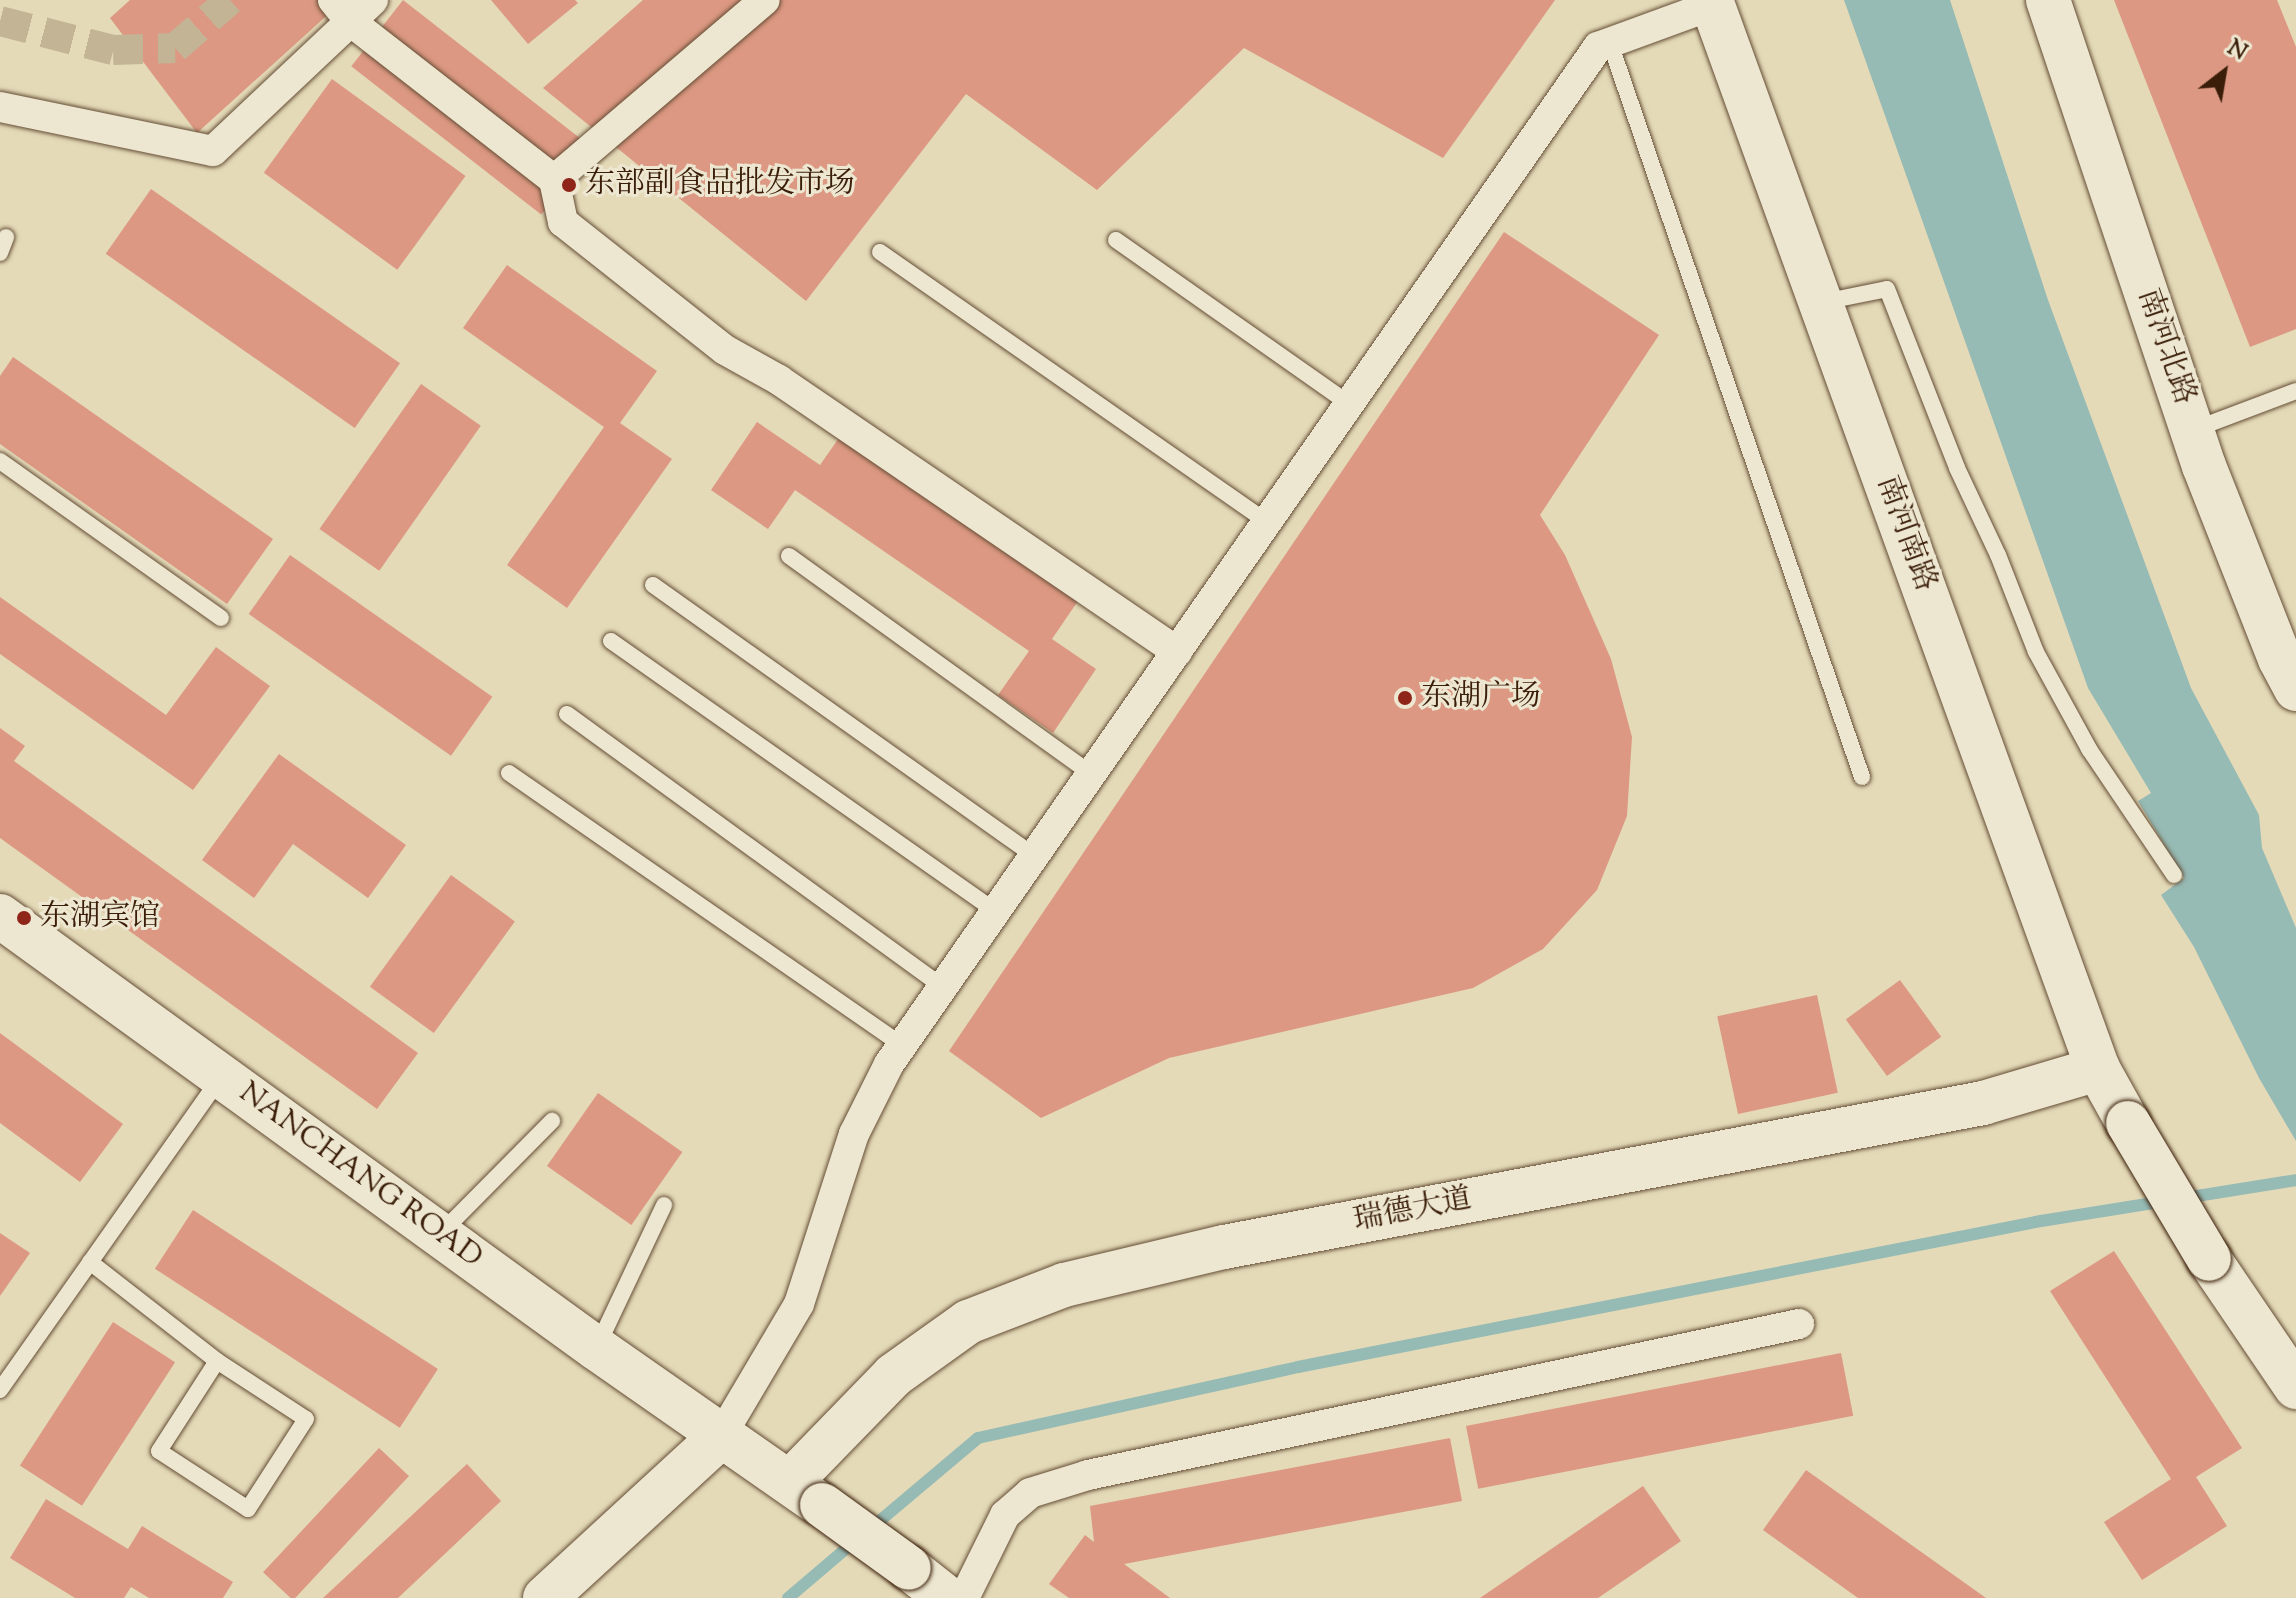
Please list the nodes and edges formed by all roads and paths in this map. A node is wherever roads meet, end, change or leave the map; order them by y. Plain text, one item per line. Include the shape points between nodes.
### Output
1 (373, 0) edge
2 (765, 0) edge
3 (2048, 0) edge
4 (1712, 3) edge
5 (342, 10) edge
6 (1610, 43) junction
7 (0, 107) edge
8 (554, 180) junction
9 (1116, 240) dead end
10 (880, 252) dead end
11 (1821, 302) junction
12 (2296, 391) edge
13 (1349, 404) junction
14 (2193, 430) junction
15 (0, 461) edge
16 (1267, 522) junction
17 (789, 556) dead end
18 (653, 585) dead end
19 (221, 618) dead end
20 (611, 641) dead end
21 (1177, 652) junction
22 (2296, 689) edge
23 (567, 714) dead end
24 (509, 773) dead end
25 (1091, 774) junction
26 (1862, 777) dead end
27 (1034, 856) junction
28 (2174, 875) dead end
29 (996, 912) junction
30 (0, 916) edge
31 (943, 987) junction
32 (896, 1055) junction
33 (2098, 1069) junction
34 (222, 1076) junction
35 (552, 1121) dead end
36 (664, 1205) dead end
37 (440, 1234) junction
38 (90, 1262) junction
39 (1799, 1324) dead end
40 (596, 1348) junction
41 (217, 1361) junction
42 (2296, 1387) edge
43 (0, 1390) edge
44 (721, 1436) junction
45 (806, 1494) junction
46 (545, 1598) edge
47 (947, 1598) edge
48 (964, 1598) edge

1 - 5 street
2 - 8 street
3 - 14 street, 南河北路
4 - 6 street
4 - 11 street, 南河南路
5 - 7 street via 213,151
5 - 8 street
6 - 13 street via 1598,47
6 - 26 lane
8 - 21 street via 563,222 725,350 779,380
9 - 13 lane
10 - 16 lane
11 - 28 lane via 1887,289 2036,652 2089,749
11 - 33 street, 南河南路
12 - 14 lane
13 - 16 street
14 - 22 street, 南河北路
15 - 19 lane
16 - 21 street
17 - 25 lane
18 - 27 lane
20 - 29 lane
21 - 25 street
23 - 31 lane
24 - 32 lane
25 - 27 street
27 - 29 street
29 - 31 street
30 - 34 street, NANCHANG ROAD
31 - 32 street
32 - 44 street via 854,1134 799,1304
33 - 42 street, 南河南路, bridge via 2209,1259
33 - 45 street, 瑞德大道 via 1983,1103 1224,1247 1064,1285 968,1322 894,1375
34 - 37 street, NANCHANG ROAD
34 - 38 lane
35 - 37 lane
36 - 40 lane
37 - 40 street, NANCHANG ROAD
38 - 41 lane
38 - 43 lane
39 - 48 street via 1088,1475 1030,1493 1005,1515
40 - 44 street, NANCHANG ROAD
41 - 41 lane via 306,1419 248,1509 159,1451
44 - 45 street, NANCHANG ROAD
44 - 46 street
45 - 47 street, NANCHANG ROAD, bridge

